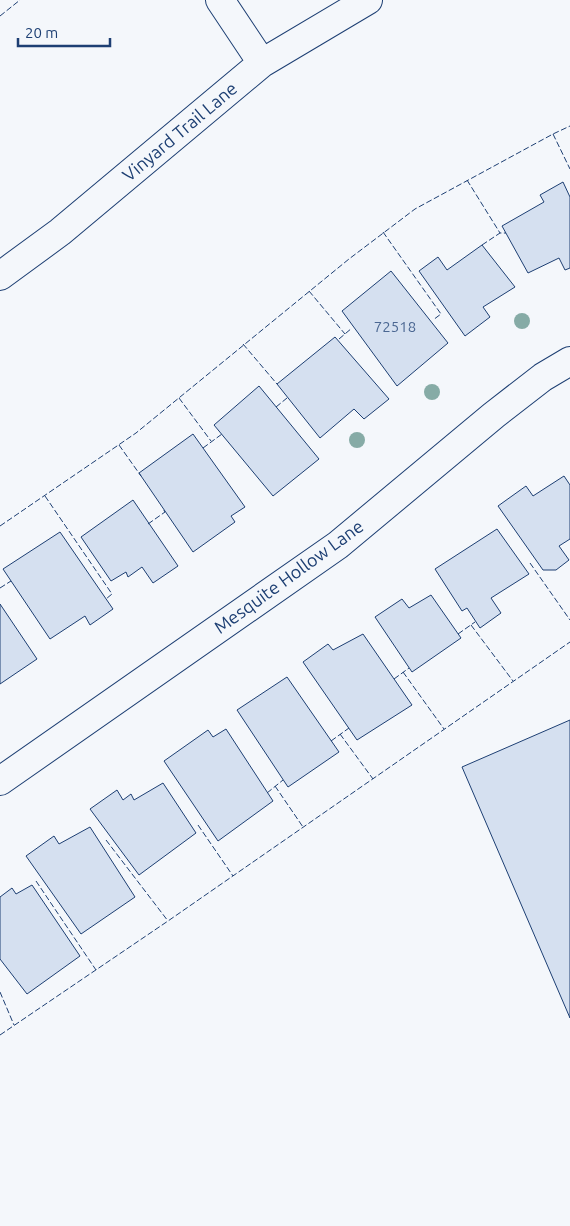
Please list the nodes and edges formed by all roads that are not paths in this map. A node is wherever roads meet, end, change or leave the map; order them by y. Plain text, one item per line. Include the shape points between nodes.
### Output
1 (220, 0) edge
2 (368, 0) edge
3 (262, 63) junction
4 (0, 276) edge
5 (570, 361) edge
6 (0, 781) edge

1 - 3 street
2 - 3 street, Vinyard Trail Lane
3 - 4 street, Vinyard Trail Lane via 60,232
5 - 6 street, Mesquite Hollow Lane via 543,377 494,415 338,546

